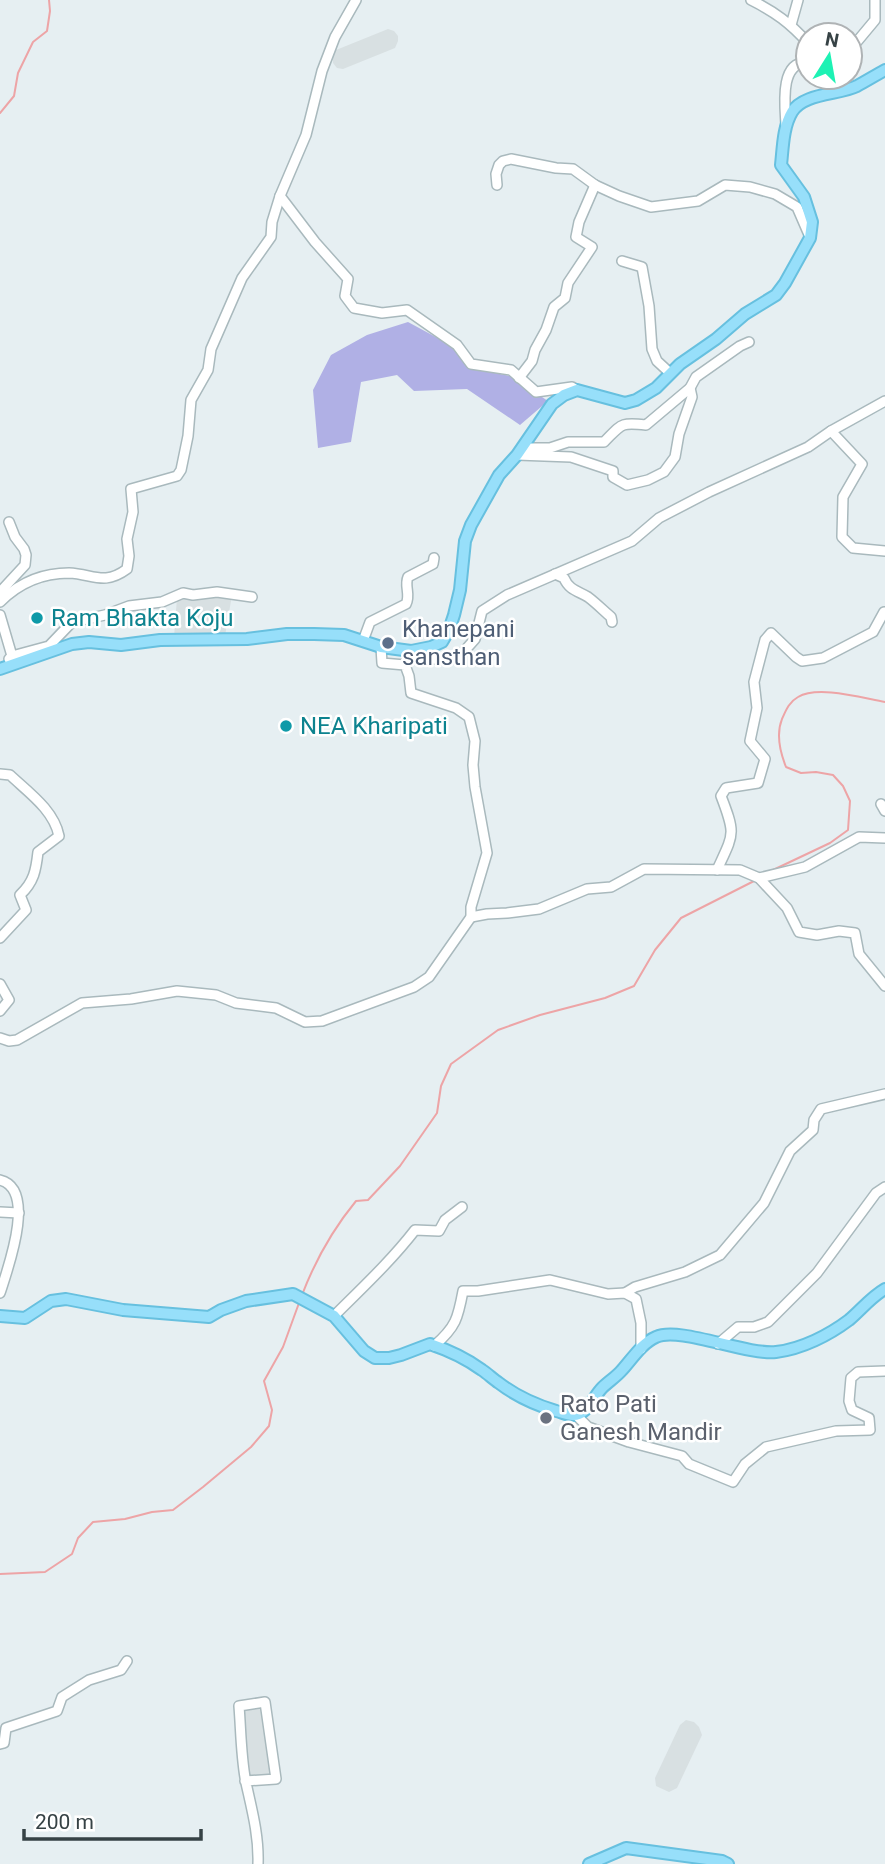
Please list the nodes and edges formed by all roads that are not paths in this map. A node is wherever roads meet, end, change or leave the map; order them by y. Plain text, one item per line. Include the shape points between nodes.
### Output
1 (356, 0) edge
2 (751, 0) edge
3 (798, 0) edge
4 (875, 0) edge
5 (791, 25) junction
6 (794, 28) edge
7 (864, 33) edge
8 (794, 69) edge
9 (885, 70) edge
10 (786, 127) junction
11 (497, 185) dead end
12 (595, 185) junction
13 (280, 196) junction
14 (810, 238) junction
15 (622, 261) dead end
16 (749, 342) dead end
17 (670, 373) junction
18 (519, 378) junction
19 (690, 388) junction
20 (577, 390) junction
21 (885, 401) edge
22 (831, 431) junction
23 (519, 451) junction
24 (9, 522) dead end
25 (885, 551) edge
26 (434, 558) dead end
27 (555, 574) junction
28 (0, 592) edge
29 (252, 597) dead end
30 (0, 601) edge
31 (884, 612) edge
32 (0, 615) edge
33 (612, 622) dead end
34 (363, 641) junction
35 (381, 647) junction
36 (411, 651) junction
37 (12, 656) junction
38 (0, 669) edge
39 (0, 775) edge
40 (885, 838) edge
41 (717, 870) junction
42 (759, 878) junction
43 (471, 917) junction
44 (0, 938) edge
45 (0, 984) edge
46 (885, 986) edge
47 (0, 1011) edge
48 (0, 1038) edge
49 (885, 1094) edge
50 (0, 1180) edge
51 (885, 1188) edge
52 (462, 1207) dead end
53 (0, 1212) edge
54 (19, 1213) junction
55 (0, 1246) edge
56 (13, 1248) junction
57 (2, 1279) edge
58 (885, 1289) edge
59 (0, 1293) edge
60 (625, 1293) junction
61 (0, 1316) edge
62 (334, 1316) junction
63 (718, 1344) junction
64 (435, 1346) junction
65 (641, 1349) junction
66 (885, 1371) edge
67 (576, 1415) junction
68 (127, 1661) dead end
69 (0, 1744) edge
70 (245, 1781) junction
71 (258, 1864) edge
72 (589, 1864) edge
73 (728, 1864) edge

1 - 13 street via 335,37 306,135
2 - 5 street
3 - 5 street
4 - 7 street via 875,20
5 - 6 street
8 - 10 street via 785,86
9 - 10 main road via 856,87 798,105
10 - 14 main road via 781,165 804,197 812,222
11 - 12 street via 499,165 511,159 573,169
12 - 14 street via 652,207 698,201 726,185 750,187 797,207
12 - 18 street via 576,237 593,247 568,283 565,298 554,307 532,361
13 - 18 street via 348,279 345,296 354,308 382,313 407,310 457,345 471,364 511,370
13 - 30 street via 271,237 242,278 211,349 208,370 191,401 181,470 177,476 131,489 127,569 108,579 71,573 46,575 12,590
14 - 17 main road via 776,295
15 - 17 street via 642,267 652,349
16 - 19 street via 696,377
17 - 20 main road via 656,388 625,403
18 - 20 street via 536,392
19 - 23 street via 646,425 621,425 604,442 568,442
19 - 23 street via 692,397 675,457 664,472 648,480 627,485 613,477 613,471 571,457
20 - 23 main road via 552,404
21 - 22 street
22 - 25 street via 862,464 843,497 842,537 853,548
22 - 27 street via 808,447 659,517 632,541
23 - 36 main road via 499,475 467,533 460,590 449,630 442,642
24 - 28 street via 24,549 25,565
26 - 34 street via 433,564 408,577 406,604 370,622
27 - 33 street
27 - 36 street via 482,611 475,639 459,657 423,658
29 - 37 street via 183,593 162,602 129,606 72,622 49,646
31 - 41 street via 873,632 823,658 802,661 772,633 765,640 754,682 757,708 750,741 765,759 758,783 726,788 721,796 732,824 732,839
32 - 37 street
34 - 35 main road
34 - 38 main road via 344,635 287,634 121,645 89,642
35 - 36 main road
35 - 43 street via 382,663 405,666 411,692 469,717 487,853
37 - 38 street
39 - 44 street via 10,775 45,808 58,836 38,852 36,874 20,895 26,910
40 - 42 street via 859,837 805,867
41 - 42 street via 740,870
41 - 43 street via 644,869 611,887 587,889 539,909
42 - 46 street via 787,908 799,932 855,933 859,954
43 - 48 street via 429,977 414,987 322,1021 305,1022 271,1006 177,991 82,1003 17,1040
45 - 47 street via 9,1000
49 - 60 street via 821,1109 813,1130 790,1151 764,1203 720,1255
50 - 54 street via 13,1187
51 - 63 street via 876,1193 817,1273 768,1322 738,1327
52 - 62 street via 439,1231 415,1230 401,1250
53 - 54 street
54 - 56 street
55 - 56 street
56 - 57 street
57 - 59 street
58 - 63 main road via 848,1321 798,1347 762,1352
60 - 64 street via 608,1294 550,1280 463,1291 450,1333
60 - 65 street via 636,1299
61 - 62 main road via 25,1318 51,1301 66,1299 123,1310 209,1317 246,1301 293,1294
62 - 64 main road via 364,1352 375,1358 401,1355 427,1344
63 - 65 main road via 661,1335
64 - 67 main road via 478,1367 527,1400
65 - 67 main road
66 - 67 street via 858,1372 850,1378 852,1410 869,1418 870,1430 836,1431 766,1447 745,1464 733,1482 689,1464 682,1456 588,1427
68 - 69 street via 121,1670 89,1680 62,1697 57,1711 6,1728
70 - 70 street via 239,1706 265,1702 276,1779
70 - 71 street
72 - 73 main road via 626,1848

